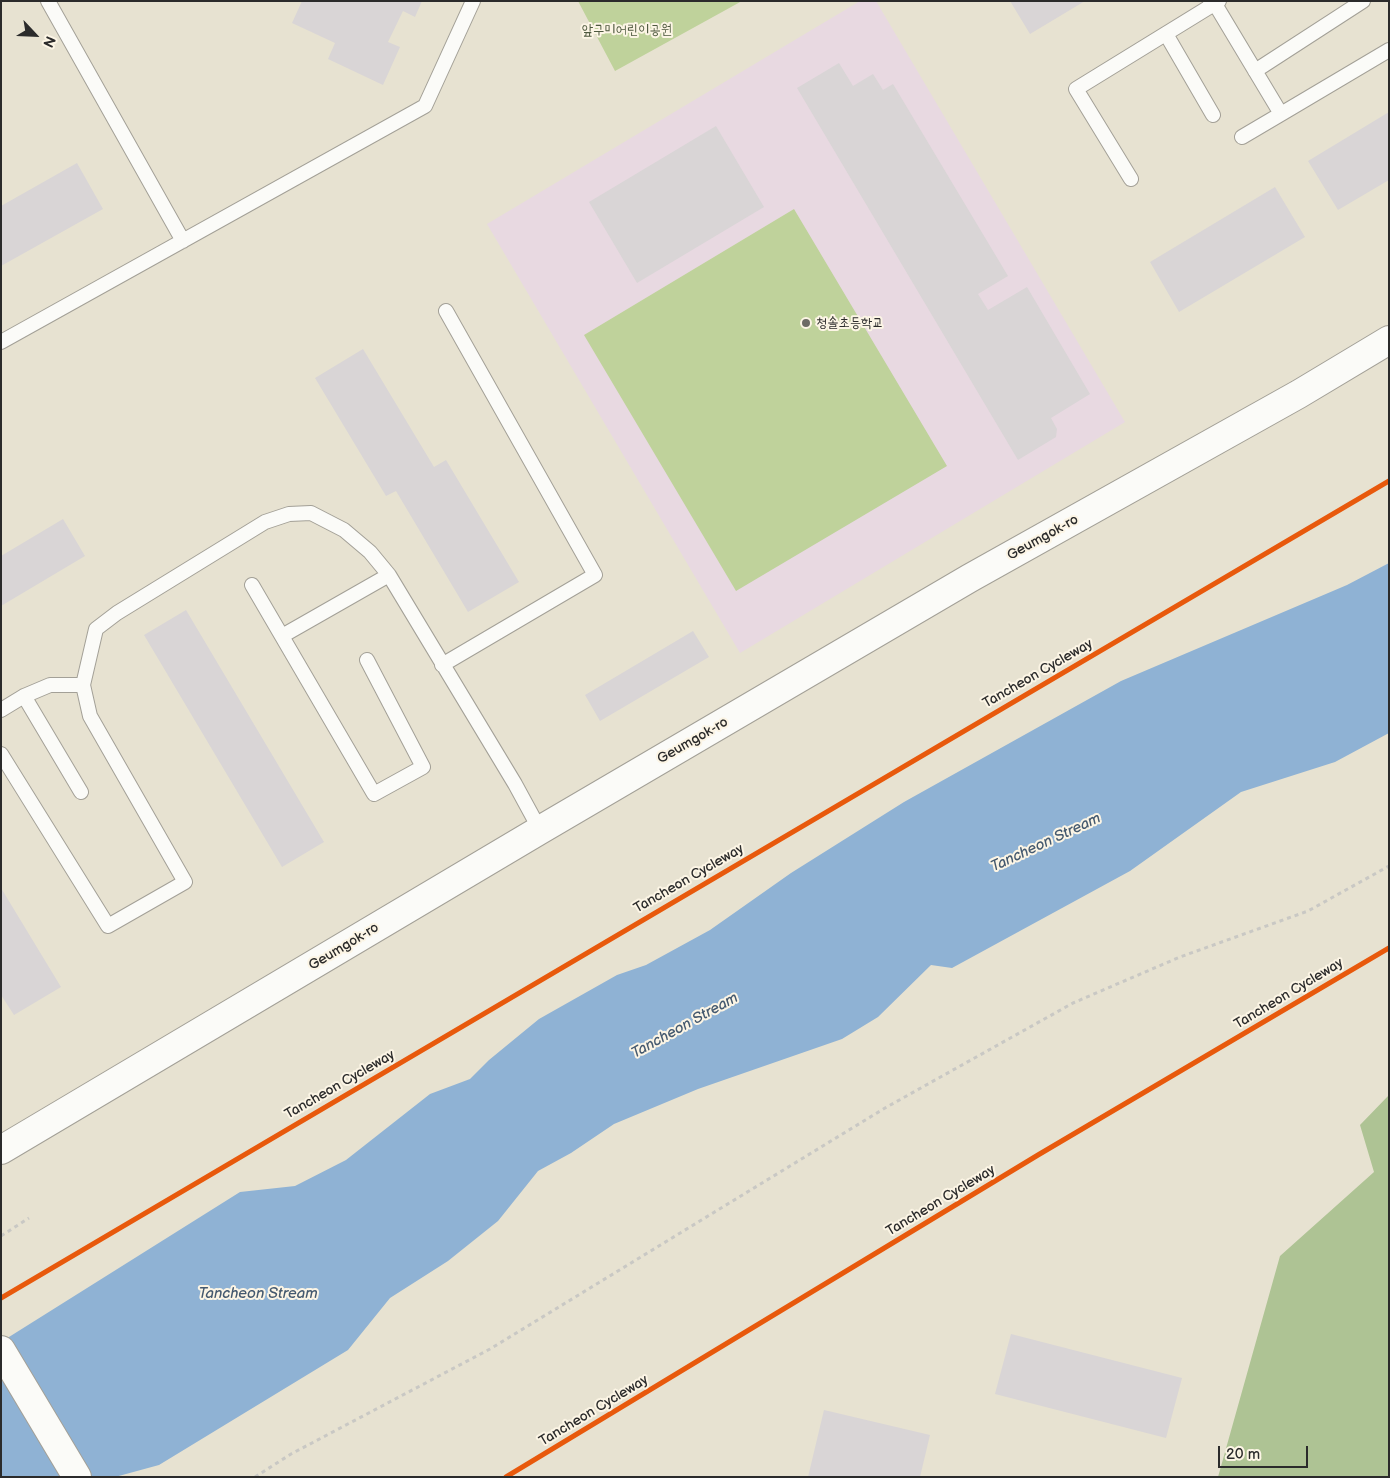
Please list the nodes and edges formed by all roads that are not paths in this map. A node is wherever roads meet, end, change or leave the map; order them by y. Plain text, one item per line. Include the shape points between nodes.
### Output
1 (48, 1) edge
2 (473, 1) edge
3 (1363, 1) edge
4 (1215, 2) edge
5 (1166, 34) junction
6 (1389, 50) edge
7 (1255, 71) junction
8 (1281, 114) junction
9 (1213, 115) dead end
10 (1242, 137) dead end
11 (1131, 178) dead end
12 (183, 240) junction
13 (446, 312) dead end
14 (1389, 340) edge
15 (1, 342) edge
16 (389, 575) junction
17 (252, 585) dead end
18 (282, 636) junction
19 (367, 660) dead end
20 (442, 665) junction
21 (83, 685) junction
22 (24, 696) junction
23 (1, 710) edge
24 (1, 754) edge
25 (81, 792) dead end
26 (540, 830) junction
27 (1, 1150) edge
28 (1, 1350) edge
29 (77, 1477) edge

1 - 12 lane
2 - 12 lane via 425,106
3 - 7 lane
4 - 5 lane
4 - 7 lane
5 - 9 lane
5 - 11 lane via 1076,89
6 - 8 lane
7 - 8 lane
8 - 10 lane
12 - 15 lane
13 - 20 lane via 595,575
14 - 26 main road, Geumgok-ro via 1300,394 970,578
16 - 18 lane
16 - 20 lane
16 - 21 lane via 370,552 344,530 311,513 273,519 116,613 96,629
17 - 18 lane
18 - 19 lane via 374,794 423,767
20 - 26 lane
21 - 22 lane via 50,685
21 - 24 lane via 90,716 185,882 108,926
22 - 23 lane
22 - 25 lane
26 - 27 main road, Geumgok-ro
28 - 29 main road

